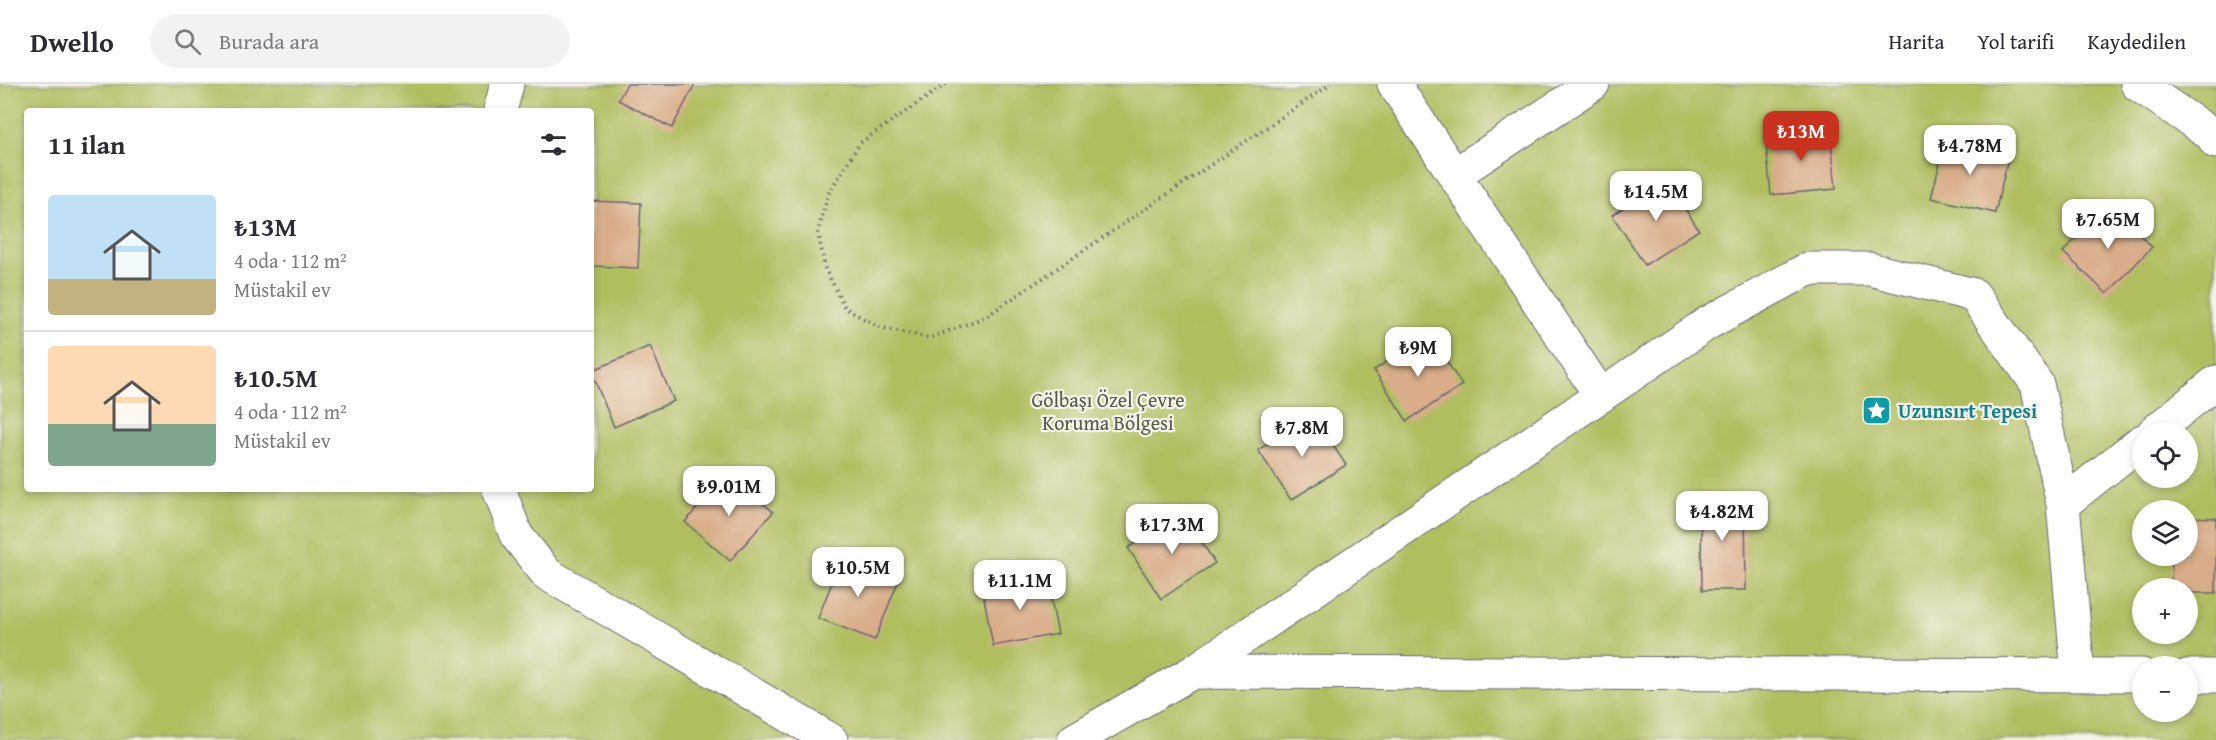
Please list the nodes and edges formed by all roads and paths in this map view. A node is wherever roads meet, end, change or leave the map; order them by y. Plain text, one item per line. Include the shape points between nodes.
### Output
1 (507, 84) edge
2 (946, 84) edge
3 (1330, 84) edge
4 (1394, 84) edge
5 (1593, 84) edge
6 (2137, 84) edge
7 (501, 108) edge
8 (2216, 142) edge
9 (1454, 176) junction
10 (2216, 382) edge
11 (1601, 396) junction
12 (2166, 422) edge
13 (2132, 449) edge
14 (500, 492) edge
15 (2063, 504) junction
16 (1193, 672) junction
17 (2078, 675) junction
18 (2132, 675) edge
19 (2198, 676) edge
20 (2216, 676) edge
21 (831, 740) edge
22 (1074, 740) edge

1 - 7 street
2 - 3 path via 860,143 828,194 818,232 825,268 845,308 879,327 930,338 985,317
4 - 9 street
5 - 9 street
6 - 8 street via 2211,134
9 - 11 street
10 - 12 street
11 - 15 street via 1708,323 1808,269 1869,269 1974,296 2037,384
11 - 16 street
13 - 15 street
14 - 21 street via 516,535 547,574
15 - 17 street
16 - 17 street
16 - 22 street
17 - 18 street
19 - 20 street

